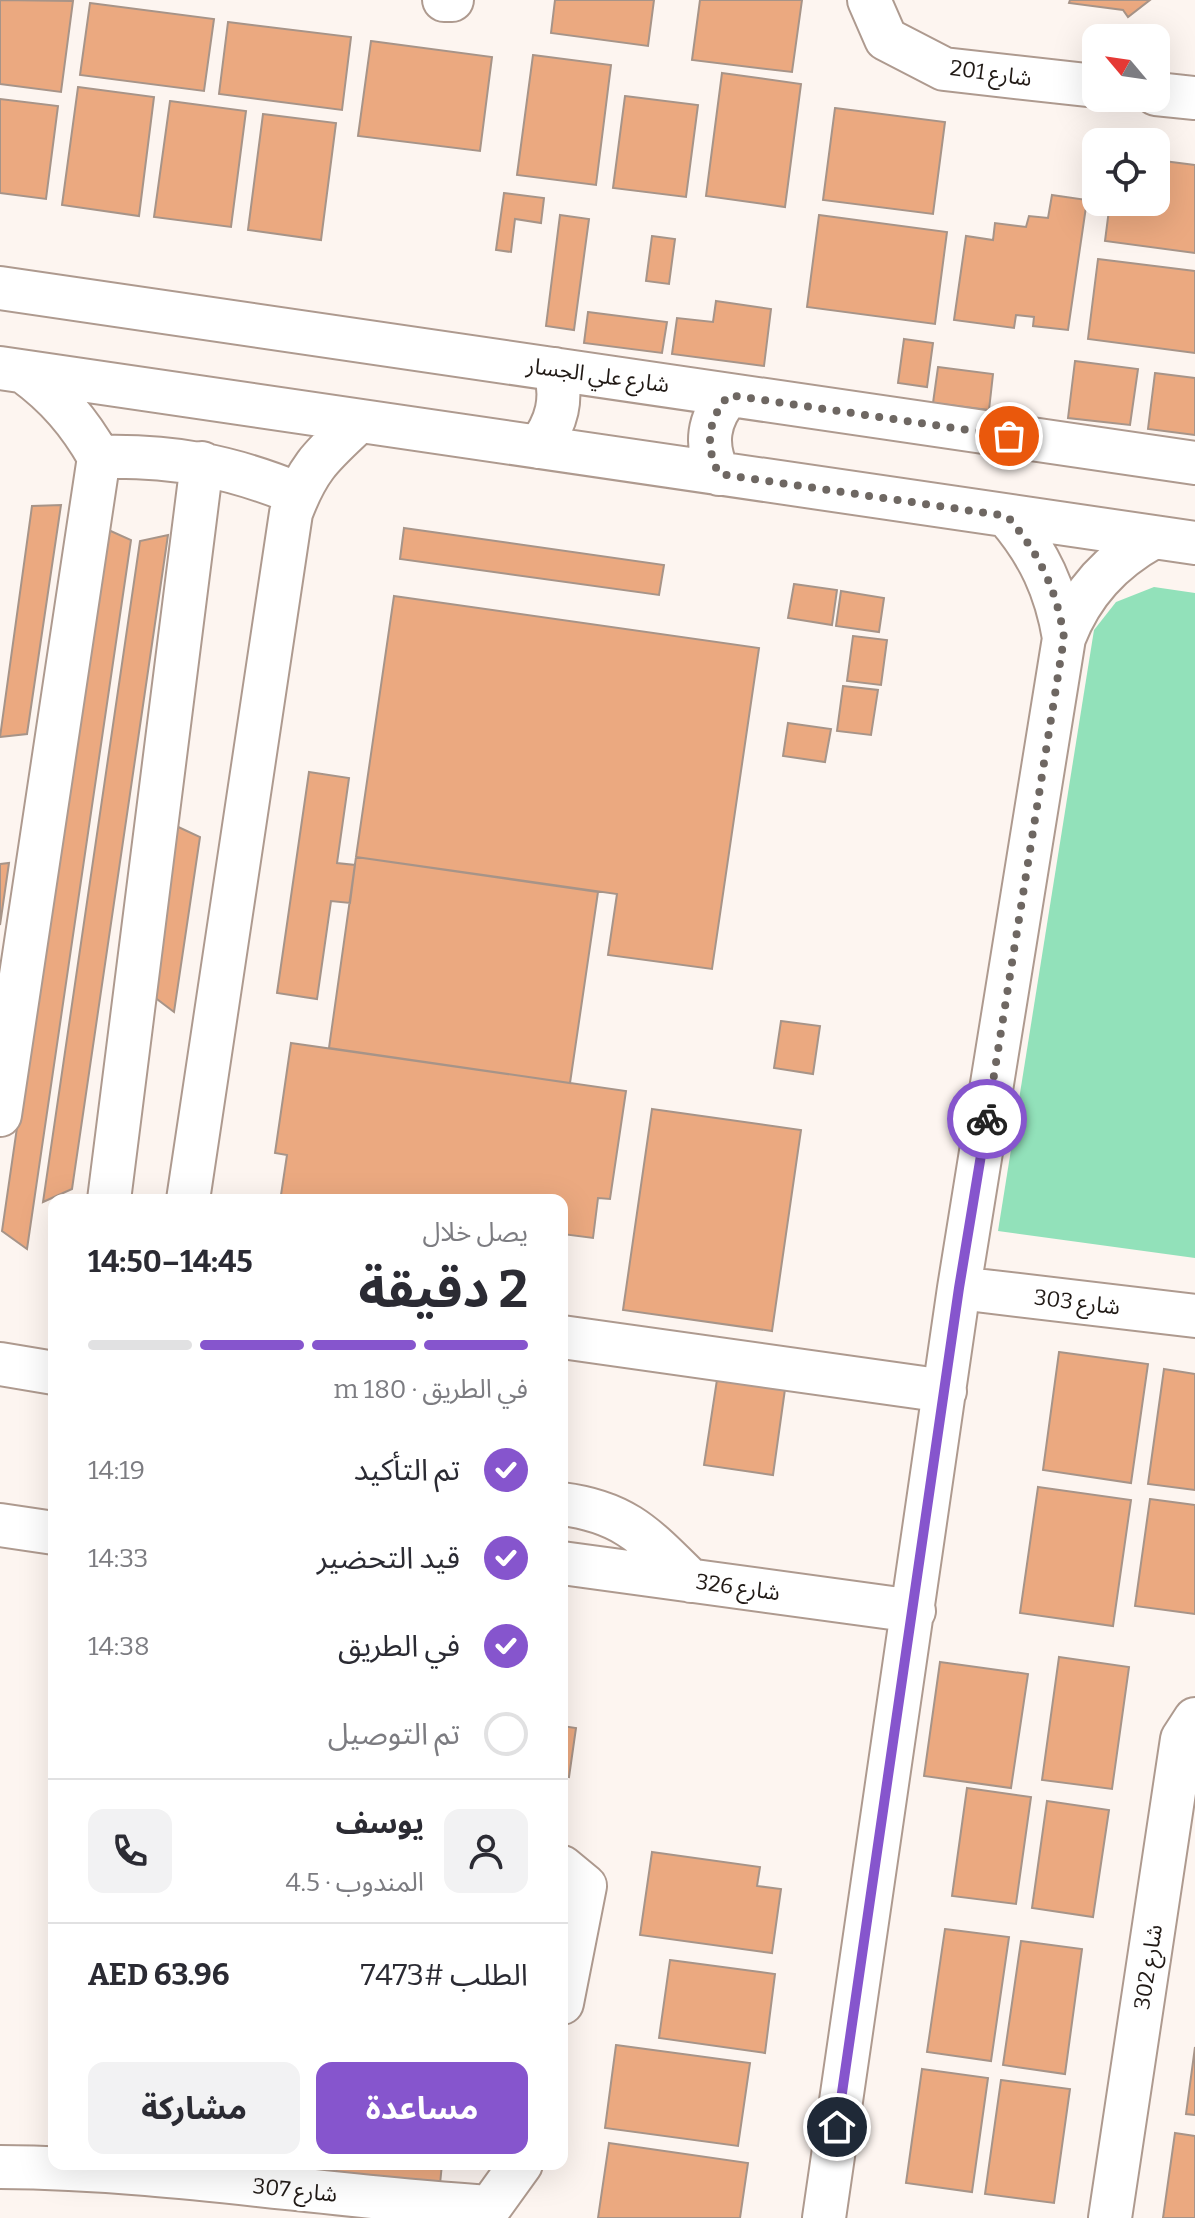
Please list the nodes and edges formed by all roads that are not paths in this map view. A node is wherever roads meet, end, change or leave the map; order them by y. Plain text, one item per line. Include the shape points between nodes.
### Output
1 (444, 0) edge
2 (452, 0) edge
3 (869, 0) edge
4 (1082, 84) edge
5 (1170, 95) edge
6 (1195, 98) edge
7 (0, 288) edge
8 (555, 369) junction
9 (12, 370) edge
10 (729, 395) junction
11 (359, 421) junction
12 (539, 447) junction
13 (99, 457) junction
14 (202, 463) junction
15 (1195, 463) edge
16 (719, 474) junction
17 (298, 494) junction
18 (1007, 516) junction
19 (1154, 537) junction
20 (1195, 543) edge
21 (1064, 638) junction
22 (0, 1115) edge
23 (110, 1194) edge
24 (189, 1194) edge
25 (959, 1288) junction
26 (1195, 1316) edge
27 (568, 1338) edge
28 (0, 1364) edge
29 (48, 1372) edge
30 (945, 1391) junction
31 (568, 1505) edge
32 (0, 1525) edge
33 (48, 1532) edge
34 (568, 1564) edge
35 (691, 1581) junction
36 (914, 1611) junction
37 (1195, 1719) edge
38 (568, 1872) edge
39 (568, 1972) edge
40 (48, 2166) edge
41 (0, 2167) edge
42 (96, 2170) edge
43 (517, 2170) edge
44 (824, 2218) edge
45 (1110, 2218) edge

1 - 2 street
3 - 4 street, شارع 201 via 886,39 944,69
5 - 6 street
7 - 8 street, شارع علي الجسار
8 - 10 street, شارع علي الجسار
8 - 12 street via 557,413
9 - 11 street
9 - 13 street via 47,388
10 - 15 street, شارع علي الجسار
10 - 16 street via 709,433
11 - 12 street
11 - 17 street via 314,463
12 - 16 street
13 - 14 street
13 - 22 street
14 - 17 street
14 - 23 street
16 - 18 street
17 - 24 street
18 - 19 street
18 - 21 street via 1052,585
19 - 20 street
19 - 21 street via 1099,578
21 - 25 street
25 - 26 street, شارع 303
25 - 30 street
27 - 30 street
28 - 29 street
30 - 36 street
31 - 35 street via 613,1516 639,1530
32 - 33 street
34 - 35 street, شارع 326
35 - 36 street, شارع 326
36 - 44 street
37 - 45 street, شارع 302 via 1182,1739
38 - 39 street via 585,1886
40 - 41 street, شارع 307
42 - 43 street, شارع 307 via 490,2207

